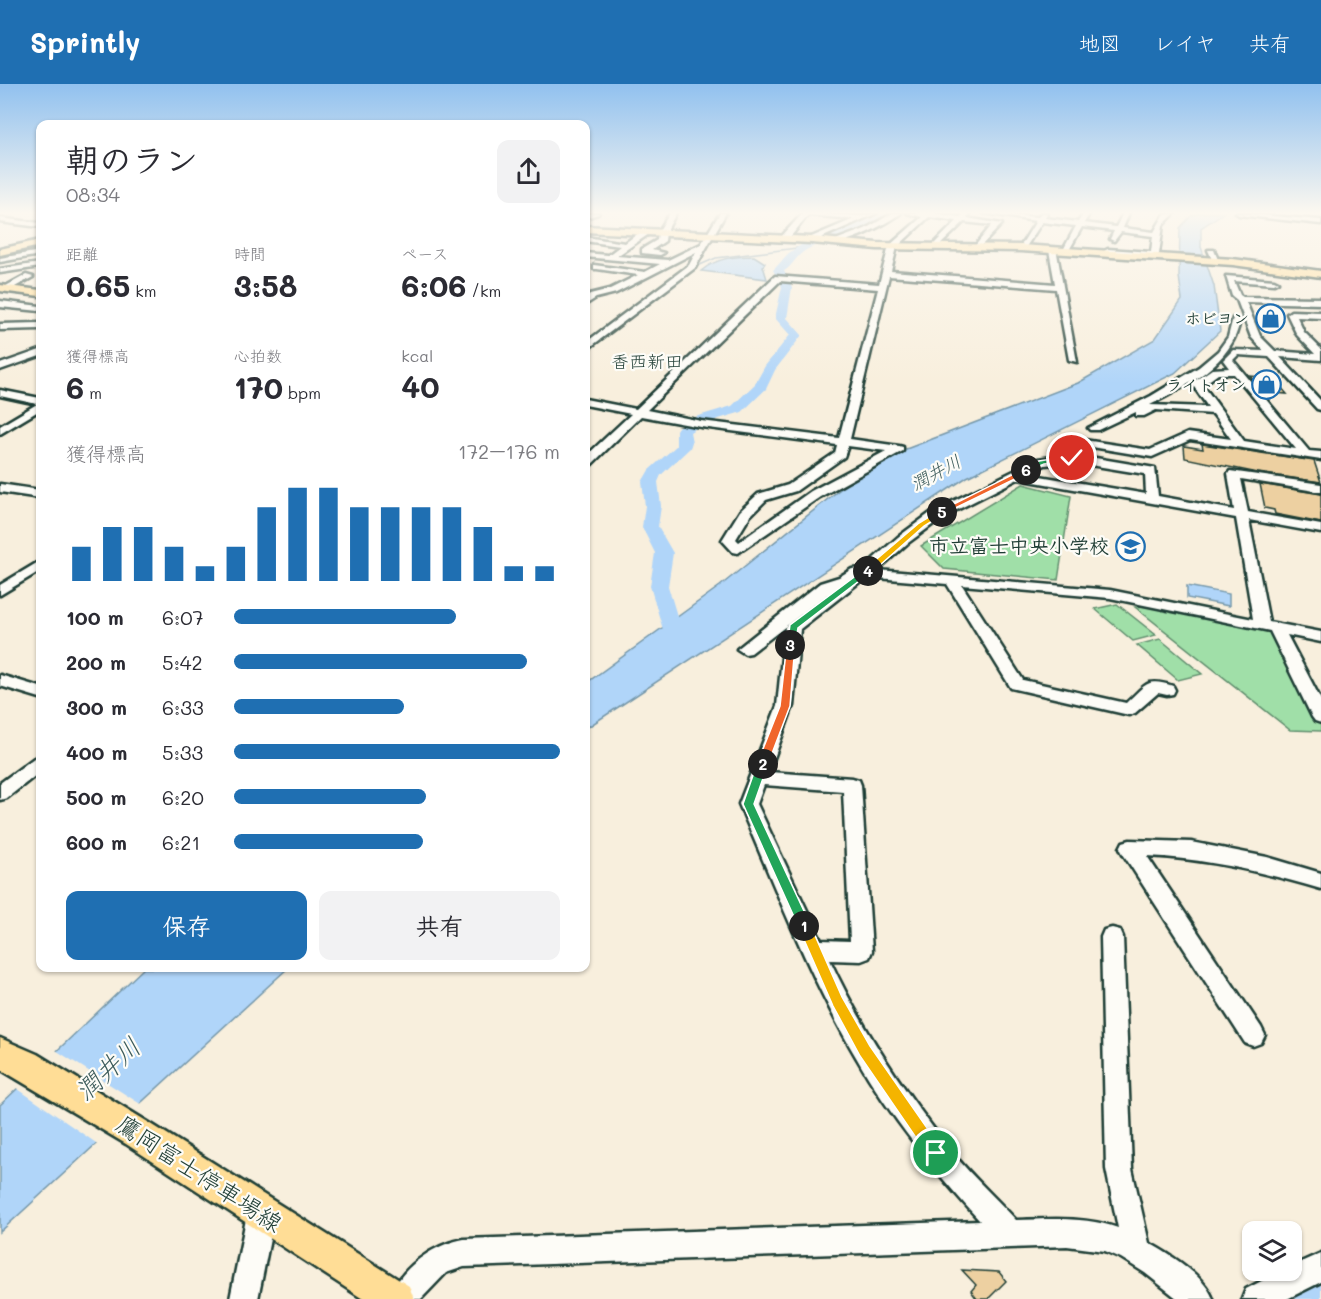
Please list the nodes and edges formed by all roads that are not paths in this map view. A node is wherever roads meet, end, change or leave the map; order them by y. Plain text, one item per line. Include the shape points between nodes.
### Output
1 (616, 270) edge
2 (656, 270) edge
3 (687, 270) edge
4 (886, 270) edge
5 (1057, 270) edge
6 (1268, 270) edge
7 (1295, 270) edge
8 (885, 273) junction
9 (646, 274) junction
10 (1321, 274) edge
11 (29, 277) dead end
12 (1274, 282) junction
13 (3, 286) edge
14 (881, 287) junction
15 (1060, 287) junction
16 (36, 290) edge
17 (590, 298) edge
18 (1241, 299) junction
19 (1284, 300) junction
20 (1306, 301) junction
21 (1321, 302) edge
22 (0, 304) edge
23 (36, 305) edge
24 (30, 308) junction
25 (36, 309) edge
26 (1321, 315) edge
27 (1236, 320) dead end
28 (36, 326) edge
29 (0, 327) edge
30 (590, 344) edge
31 (36, 354) edge
32 (1271, 354) junction
33 (1321, 355) edge
34 (0, 357) edge
35 (21, 360) junction
36 (1074, 360) dead end
37 (36, 362) edge
38 (0, 367) edge
39 (1238, 371) junction
40 (0, 393) edge
41 (36, 400) edge
42 (590, 403) edge
43 (1321, 407) edge
44 (36, 408) edge
45 (1216, 411) junction
46 (638, 412) junction
47 (1094, 428) dead end
48 (0, 430) edge
49 (843, 441) junction
50 (1240, 444) junction
51 (1306, 454) junction
52 (1321, 456) edge
53 (590, 460) edge
54 (1016, 476) junction
55 (1235, 476) junction
56 (0, 488) edge
57 (1321, 488) edge
58 (36, 493) edge
59 (1321, 493) edge
60 (1152, 499) junction
61 (1242, 515) junction
62 (1321, 529) edge
63 (36, 568) edge
64 (866, 572) junction
65 (952, 581) junction
66 (0, 591) edge
67 (1268, 625) junction
68 (1321, 637) edge
69 (745, 649) dead end
70 (0, 680) edge
71 (1167, 690) dead end
72 (36, 692) edge
73 (1321, 717) edge
74 (36, 765) edge
75 (757, 778) junction
76 (0, 793) edge
77 (1321, 881) edge
78 (1112, 937) dead end
79 (816, 950) junction
80 (1253, 1035) dead end
81 (13, 1059) edge
82 (261, 1214) junction
83 (1009, 1233) junction
84 (1137, 1251) junction
85 (1321, 1267) edge
86 (244, 1299) edge
87 (396, 1299) edge
88 (402, 1299) edge
89 (1200, 1299) edge
90 (1257, 1299) edge

1 - 9 street
2 - 9 street
3 - 30 street
4 - 8 street
5 - 15 street
6 - 12 street
7 - 10 main road
8 - 14 street
8 - 15 street
9 - 17 street
11 - 13 street
12 - 18 street via 1229,278
12 - 19 street
13 - 16 main road
14 - 46 street via 783,278
14 - 49 street
15 - 36 street
18 - 19 street
18 - 32 street via 1256,337
19 - 20 street
20 - 21 street
20 - 26 street
22 - 24 street
23 - 24 street
24 - 25 street
26 - 33 street via 1291,314 1300,333
27 - 47 street via 1235,334 1217,358 1175,388
28 - 29 street
31 - 35 street
32 - 33 street
32 - 39 street via 1236,352 1228,360
32 - 43 street
34 - 35 street
35 - 37 street
35 - 38 street
39 - 45 street via 1216,371 1197,384
39 - 51 street
40 - 41 street
42 - 46 street
44 - 48 street
45 - 50 street
45 - 50 street via 1154,407 1084,443 1152,454 1188,436
46 - 49 street via 701,424
46 - 53 street
49 - 49 street via 840,455 792,488 762,497 745,513 729,540 738,549 838,478 899,449
50 - 51 street
51 - 52 street
54 - 60 street
54 - 60 street via 1042,462 1072,458 1150,471
54 - 64 street via 922,524
55 - 57 street
55 - 59 street
55 - 61 street
56 - 58 street
60 - 61 street
61 - 62 street
61 - 67 street
63 - 66 street
64 - 65 street
64 - 69 street via 853,573 825,586
64 - 75 street via 793,627 785,706
65 - 67 street via 1110,594
65 - 71 street via 1017,684 1129,710 1155,686
67 - 68 street
67 - 73 street
70 - 72 street
74 - 76 street
75 - 79 street via 748,804
75 - 79 street via 852,785 861,951
77 - 80 street via 1267,865 1191,850 1130,848
78 - 84 street via 1119,1169
79 - 83 street via 837,1001 872,1060 936,1153
81 - 82 main road, 鷹岡富士停車場線
82 - 86 street
82 - 87 main road, 鷹岡富士停車場線
83 - 84 street via 1067,1232 1104,1237
83 - 88 street via 464,1252 446,1255 434,1263
84 - 89 street
85 - 90 street

